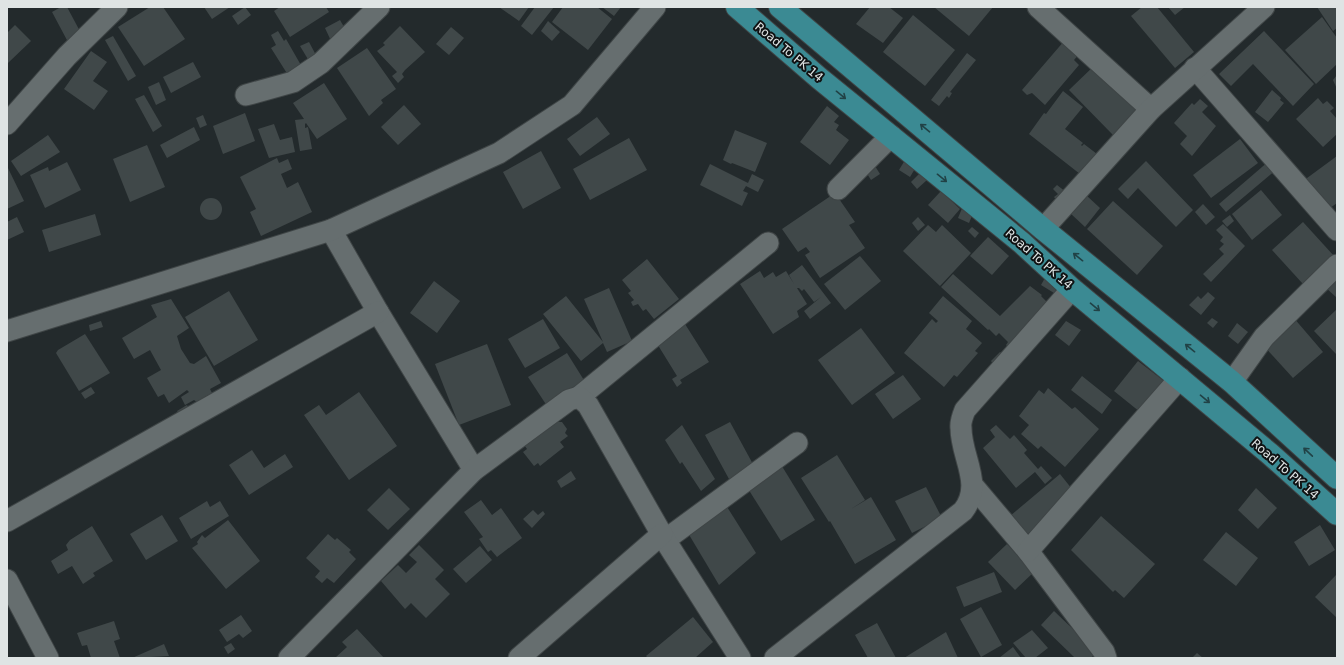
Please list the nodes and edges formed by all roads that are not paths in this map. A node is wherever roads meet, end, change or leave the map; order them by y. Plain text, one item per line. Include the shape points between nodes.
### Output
1 (116, 7) edge
2 (379, 7) edge
3 (656, 7) edge
4 (737, 7) edge
5 (780, 7) edge
6 (1038, 7) edge
7 (1264, 7) edge
8 (1195, 68) junction
9 (246, 95) dead end
10 (1151, 109) junction
11 (7, 124) edge
12 (891, 136) junction
13 (838, 189) dead end
14 (1044, 229) junction
15 (331, 230) junction
16 (1337, 230) edge
17 (768, 243) dead end
18 (1337, 265) edge
19 (1072, 289) junction
20 (378, 312) junction
21 (7, 332) edge
22 (1180, 378) junction
23 (1232, 382) junction
24 (579, 397) junction
25 (797, 442) dead end
26 (474, 470) junction
27 (1337, 478) edge
28 (974, 487) junction
29 (1337, 514) edge
30 (7, 521) edge
31 (664, 537) junction
32 (1028, 551) junction
33 (7, 580) edge
34 (48, 658) edge
35 (289, 658) edge
36 (519, 658) edge
37 (740, 658) edge
38 (775, 658) edge
39 (1106, 658) edge

1 - 11 street via 67,56
2 - 9 street via 321,63 293,82
3 - 15 street via 572,105 499,154
4 -> 12 main road, Road To PK 14
14 -> 5 main road
6 - 10 street
7 - 8 street
8 - 10 street
8 - 16 street
10 - 14 street
12 - 13 street
12 -> 19 main road, Road To PK 14 via 1022,243
23 -> 14 main road
15 - 20 street
15 - 21 street
17 - 24 street
18 - 23 street via 1264,338
19 -> 22 main road, Road To PK 14
19 - 28 street via 965,410 960,426
20 - 26 street
20 - 30 street
22 -> 29 main road, Road To PK 14
22 - 32 street
27 -> 23 main road
24 - 26 street via 569,400
24 - 31 street via 588,405
25 - 31 street
26 - 35 street
28 - 32 street
28 - 38 street via 970,502 963,511
31 - 36 street
31 - 37 street
32 - 39 street
33 - 34 street

